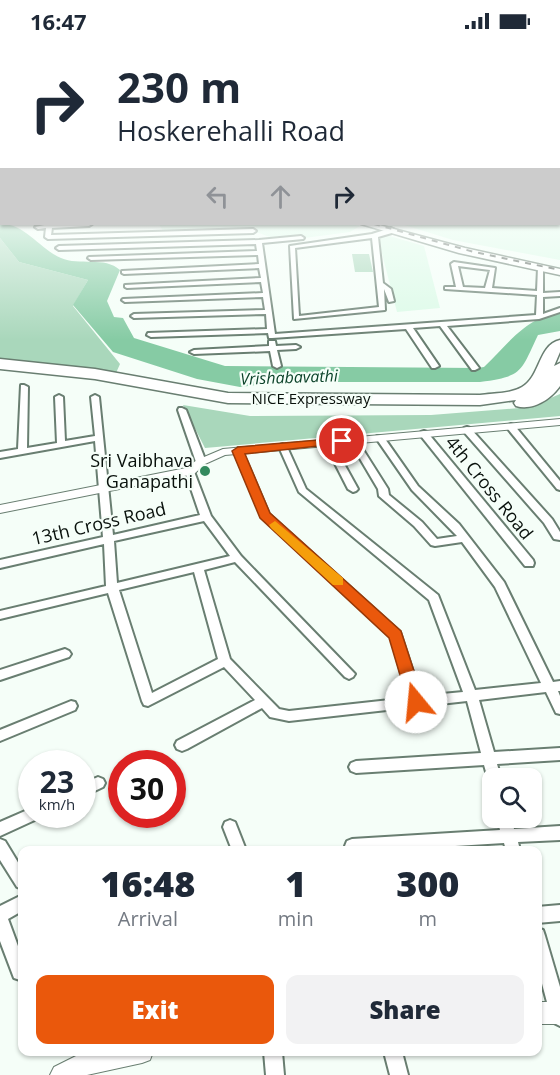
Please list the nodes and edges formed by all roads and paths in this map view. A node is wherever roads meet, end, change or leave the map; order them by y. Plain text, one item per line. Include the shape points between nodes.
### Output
1 (202, 243) edge
2 (259, 243) edge
3 (304, 243) edge
4 (376, 243) edge
5 (438, 243) edge
6 (451, 243) edge
7 (164, 244) joint
8 (97, 246) junction
9 (59, 248) dead end
10 (260, 253) junction
11 (470, 253) junction
12 (91, 258) dead end
13 (106, 258) junction
14 (462, 265) junction
15 (262, 266) junction
16 (560, 266) edge
17 (541, 268) junction
18 (560, 272) edge
19 (293, 278) junction
20 (264, 280) junction
21 (379, 283) junction
22 (147, 285) junction
23 (127, 286) dead end
24 (447, 288) dead end
25 (460, 289) junction
26 (488, 290) junction
27 (289, 291) dead end
28 (540, 294) junction
29 (560, 294) edge
30 (266, 295) junction
31 (163, 299) junction
32 (125, 300) dead end
33 (391, 301) dead end
34 (560, 310) edge
35 (268, 312) junction
36 (182, 314) junction
37 (134, 316) dead end
38 (539, 317) junction
39 (442, 324) junction
40 (409, 327) junction
41 (271, 334) junction
42 (151, 335) dead end
43 (560, 344) edge
44 (296, 347) dead end
45 (272, 349) junction
46 (194, 352) dead end
47 (0, 364) edge
48 (277, 366) dead end
49 (435, 366) dead end
50 (475, 368) dead end
51 (560, 368) edge
52 (0, 374) edge
53 (24, 387) dead end
54 (59, 397) dead end
55 (95, 397) dead end
56 (182, 410) dead end
57 (559, 423) edge
58 (511, 428) junction
59 (467, 430) junction
60 (424, 434) junction
61 (100, 438) junction
62 (380, 438) junction
63 (353, 440) junction
64 (328, 442) junction
65 (61, 444) junction
66 (283, 447) junction
67 (238, 451) junction
68 (22, 452) junction
69 (0, 455) edge
70 (201, 462) junction
71 (190, 471) junction
72 (560, 486) edge
73 (105, 488) junction
74 (353, 489) dead end
75 (0, 509) edge
76 (206, 517) junction
77 (558, 537) dead end
78 (107, 538) junction
79 (464, 538) junction
80 (237, 558) junction
81 (529, 563) dead end
82 (0, 564) edge
83 (198, 567) junction
84 (112, 587) junction
85 (0, 615) edge
86 (65, 654) dead end
87 (225, 661) junction
88 (349, 674) dead end
89 (0, 675) edge
90 (554, 687) edge
91 (472, 698) junction
92 (264, 701) junction
93 (416, 702) junction
94 (71, 706) dead end
95 (560, 709) edge
96 (0, 736) edge
97 (182, 745) dead end
98 (560, 754) edge
99 (489, 760) junction
100 (356, 767) dead end
101 (491, 768) edge
102 (18, 821) edge
103 (230, 827) dead end
104 (507, 828) edge
105 (0, 829) edge
106 (560, 833) edge
107 (512, 844) edge
108 (0, 846) edge
109 (237, 846) edge
110 (352, 846) edge
111 (18, 875) edge
112 (18, 906) edge
113 (560, 913) edge
114 (542, 915) edge
115 (0, 917) edge
116 (542, 953) edge
117 (18, 966) edge
118 (542, 1013) edge
119 (560, 1015) edge
120 (124, 1056) edge
121 (273, 1056) edge
122 (394, 1056) edge
123 (72, 1068) edge
124 (275, 1075) edge
125 (399, 1075) edge

1 - 7 street
2 - 10 street
3 - 19 street via 291,250
4 - 21 street
5 - 11 highway
6 - 16 highway
7 - 8 street
8 - 9 street
8 - 13 street
10 - 13 street
10 - 15 street
11 - 14 street
11 - 17 highway
12 - 13 street
14 - 25 street via 454,265
14 - 26 street via 493,269
15 - 20 street
15 - 22 street via 127,272
17 - 18 highway
17 - 28 street
19 - 21 street via 296,318 383,309
19 - 27 street via 288,281
20 - 22 street
20 - 30 street
21 - 33 street via 388,289
22 - 23 street
22 - 31 street
24 - 25 street
25 - 26 street
26 - 28 street
28 - 29 street
28 - 38 street
30 - 31 street
30 - 35 street
31 - 32 street
31 - 36 street
34 - 38 street
35 - 36 street
35 - 41 street
36 - 37 street
38 - 39 street
39 - 40 street
39 - 50 street
40 - 41 street
40 - 49 street
41 - 42 street
41 - 45 street
43 - 47 highway, NICE Expressway via 549,353 541,377 530,390 480,400 228,398 118,378
44 - 45 street
45 - 46 street
45 - 48 street
51 - 52 highway, NICE Expressway via 549,392 531,402 478,409 278,410 222,406 96,383
53 - 68 street
54 - 65 street
55 - 61 street
56 - 70 street
57 - 58 street
58 - 59 street
58 - 72 street
59 - 60 street
59 - 77 street
60 - 62 street
60 - 81 street, 4th Cross Road
61 - 65 street
61 - 73 street
62 - 63 street
62 - 79 street via 415,488
63 - 64 street
63 - 79 street via 384,496 435,543
64 - 66 street
64 - 74 street
65 - 68 street
66 - 67 street
66 - 91 street via 303,490 434,598
67 - 70 street via 223,452
67 - 93 street via 265,515 396,635
68 - 69 street
70 - 71 street
71 - 73 street
71 - 76 street
73 - 75 street
73 - 78 street
76 - 78 street, 13th Cross Road
76 - 80 street
78 - 82 street, 13th Cross Road
78 - 84 street
79 - 90 street via 500,585
80 - 83 street
80 - 88 street
83 - 84 street
83 - 87 street
84 - 85 street
84 - 87 street via 148,701
86 - 89 street
87 - 92 street
90 - 91 street
90 - 95 street
91 - 93 street
91 - 99 street
92 - 93 street via 275,713 289,716
92 - 97 street
94 - 96 street
98 - 99 street
99 - 100 street
99 - 101 street
102 - 105 street
103 - 109 street
104 - 107 street
106 - 107 street
107 - 110 street
108 - 111 street
112 - 115 street
113 - 114 street
115 - 117 street
116 - 119 street
118 - 119 street
120 - 123 street
121 - 124 street
122 - 125 street

